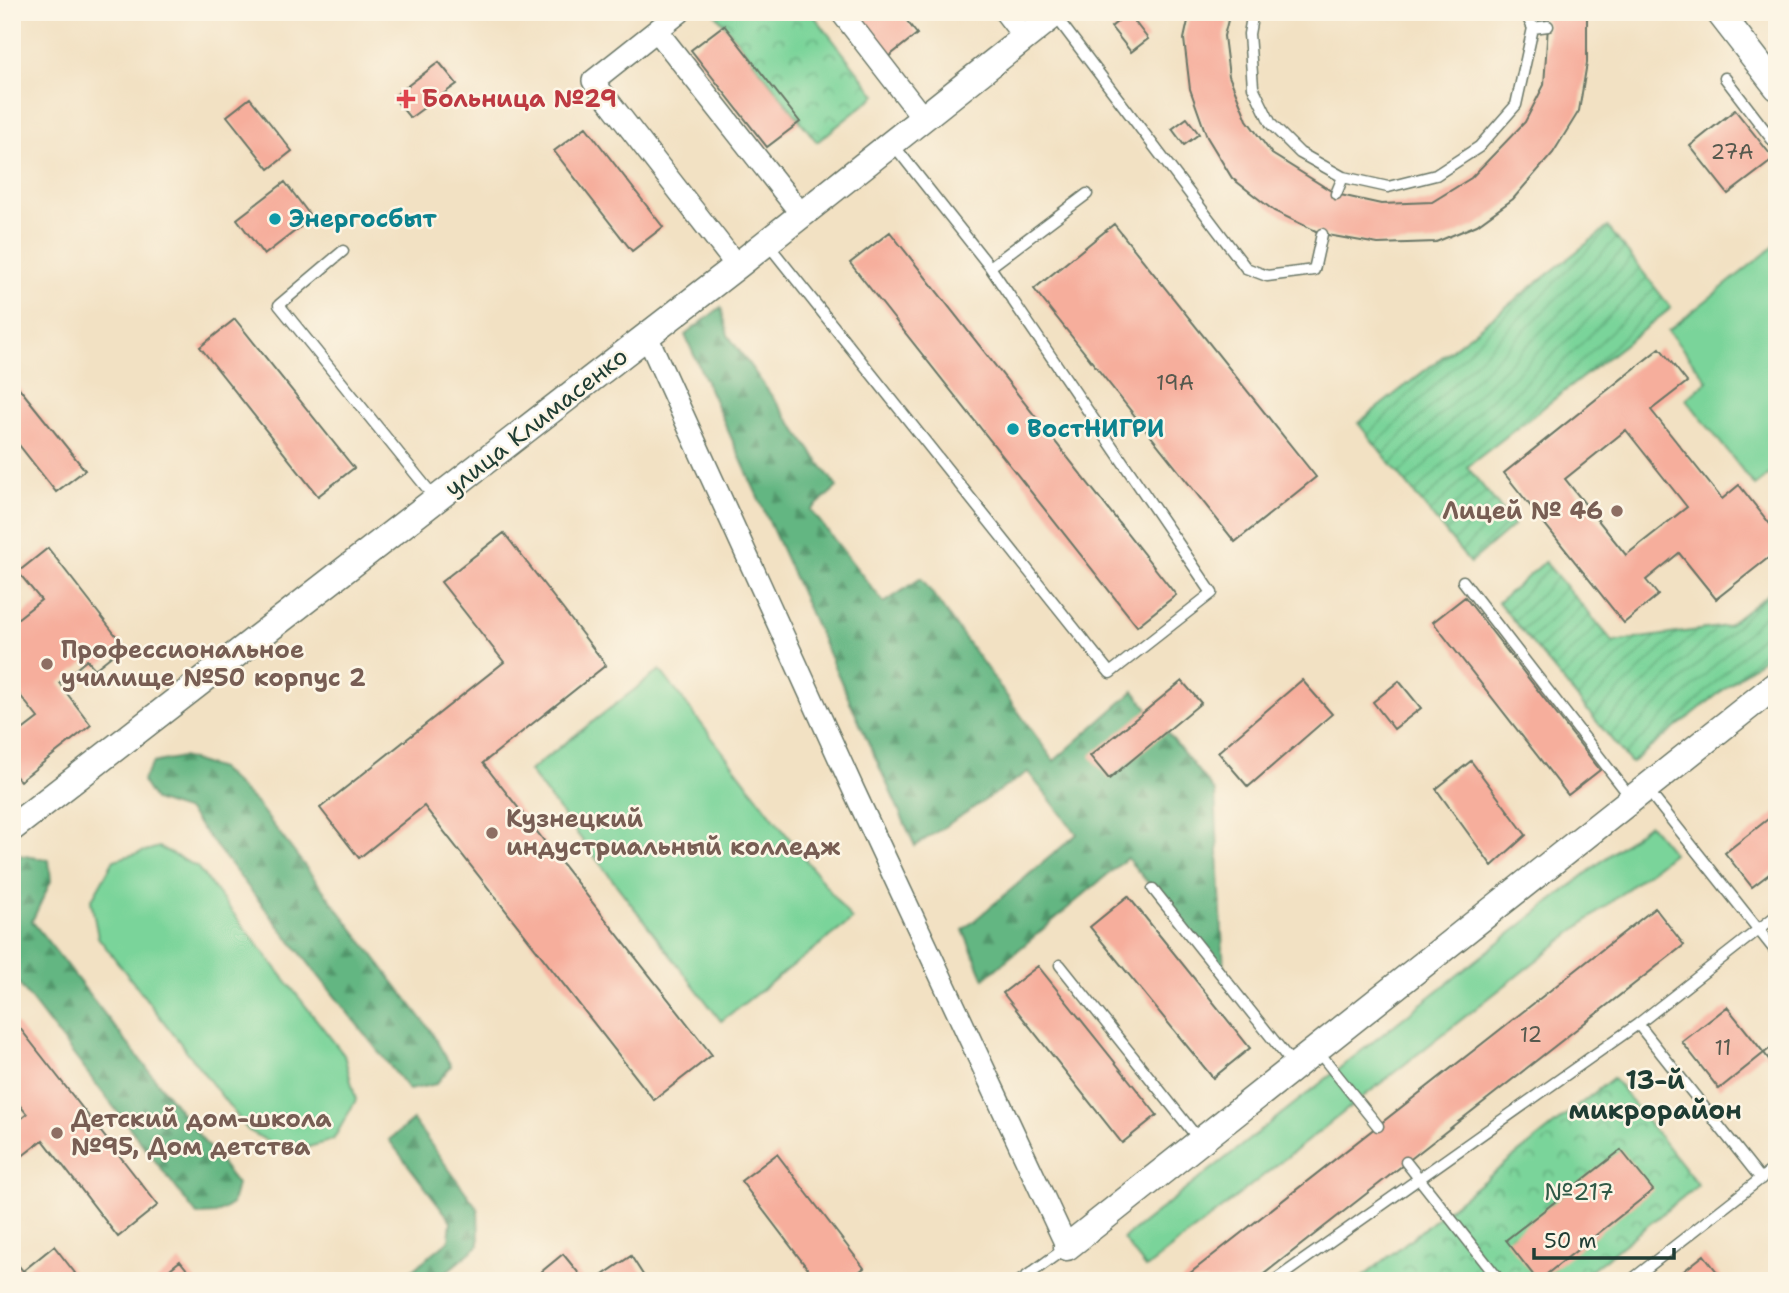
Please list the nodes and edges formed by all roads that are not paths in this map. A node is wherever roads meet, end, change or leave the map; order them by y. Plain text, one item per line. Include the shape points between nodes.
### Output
1 (680, 12) edge
2 (841, 12) edge
3 (1005, 12) edge
4 (1253, 12) edge
5 (1525, 12) edge
6 (1719, 12) edge
7 (1055, 13) edge
8 (1548, 26) dead end
9 (1533, 28) junction
10 (657, 31) junction
11 (1025, 38) junction
12 (1726, 78) dead end
13 (1777, 87) edge
14 (923, 118) junction
15 (892, 143) junction
16 (1777, 146) edge
17 (1343, 177) junction
18 (1087, 194) dead end
19 (1336, 194) dead end
20 (802, 215) junction
21 (1322, 234) dead end
22 (767, 243) junction
23 (343, 251) dead end
24 (737, 266) junction
25 (990, 267) junction
26 (647, 336) junction
27 (436, 500) junction
28 (1463, 581) dead end
29 (1777, 684) edge
30 (1639, 793) junction
31 (12, 828) edge
32 (1153, 889) dead end
33 (1777, 915) edge
34 (1758, 929) junction
35 (1777, 953) edge
36 (1060, 965) dead end
37 (1638, 1024) junction
38 (1317, 1050) junction
39 (1295, 1067) junction
40 (1378, 1126) dead end
41 (1200, 1140) junction
42 (1406, 1162) dead end
43 (1777, 1167) edge
44 (1418, 1178) junction
45 (1761, 1179) junction
46 (1067, 1247) junction
47 (1026, 1279) edge
48 (1636, 1279) edge
49 (1274, 1281) edge
50 (1500, 1281) edge

1 - 10 street
2 - 14 street
3 - 11 street
4 - 17 lane via 1253,87 1271,124 1300,153
5 - 9 lane
6 - 13 street
7 - 11 street, улица Климасенко
7 - 21 lane via 1247,268 1267,276 1314,270
8 - 9 lane
9 - 17 lane via 1516,105 1479,147 1436,175 1388,187
10 - 20 street
10 - 24 street via 593,80
11 - 14 street, улица Климасенко
12 - 16 lane
14 - 15 street, улица Климасенко
15 - 20 street, улица Климасенко
15 - 25 lane
17 - 19 lane
18 - 25 lane
20 - 22 street, улица Климасенко
22 - 24 street, улица Климасенко
22 - 25 lane via 1110,673 1212,593
23 - 27 lane via 279,305
24 - 26 street, улица Климасенко
26 - 27 street, улица Климасенко
26 - 46 street
27 - 31 street, улица Климасенко
28 - 30 lane
29 - 30 street
30 - 34 lane
30 - 38 street
32 - 39 lane
33 - 34 lane
34 - 35 lane
34 - 37 lane
36 - 41 lane
37 - 44 lane
37 - 45 lane
38 - 39 street
38 - 40 lane
39 - 41 street
41 - 46 street
42 - 44 lane
43 - 45 lane
44 - 49 lane
44 - 50 lane
45 - 48 lane
46 - 47 lane

